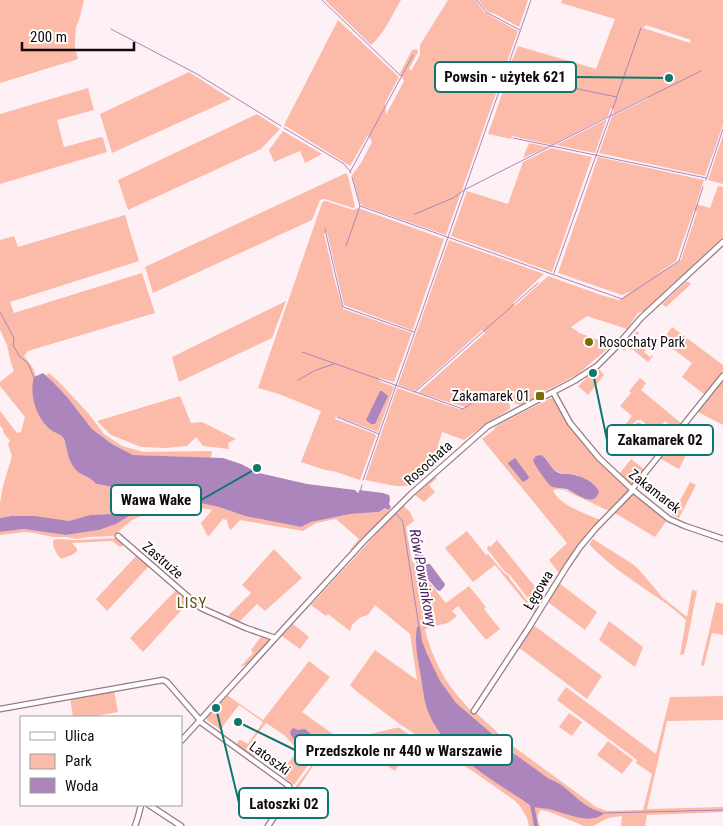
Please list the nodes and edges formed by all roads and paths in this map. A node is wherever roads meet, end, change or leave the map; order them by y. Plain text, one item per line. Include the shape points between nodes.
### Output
1 (723, 242) edge
2 (723, 376) edge
3 (554, 392) junction
4 (632, 489) junction
5 (118, 536) dead end
6 (723, 539) edge
7 (275, 638) junction
8 (0, 709) edge
9 (474, 711) dead end
10 (200, 720) junction
11 (182, 740) edge
12 (141, 806) edge
13 (150, 806) edge
14 (178, 825) edge
15 (135, 826) edge
16 (268, 826) edge

1 - 3 street, Rosochata via 641,318 600,363
2 - 4 street, Łęgowa
3 - 4 street, Zakamarek via 570,423 598,458
3 - 7 street, Rosochata via 488,426 410,494
4 - 6 street, Zakamarek via 673,520
4 - 9 street, Łęgowa via 580,547
5 - 7 street, Zastruże via 201,608
7 - 10 street, Rosochata
8 - 10 street via 163,680
10 - 11 street, Rosochata
10 - 16 street, Latoszki via 289,786 288,796
12 - 15 street
13 - 14 street

